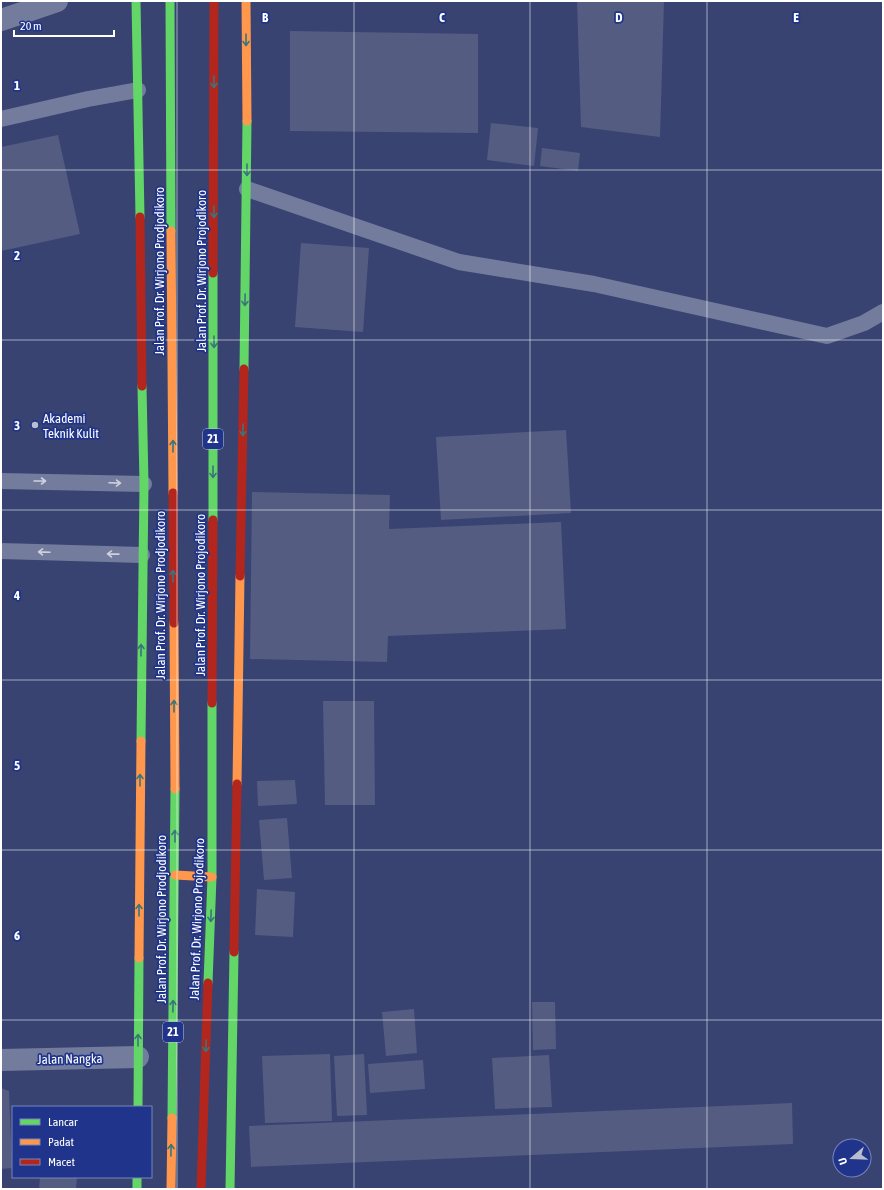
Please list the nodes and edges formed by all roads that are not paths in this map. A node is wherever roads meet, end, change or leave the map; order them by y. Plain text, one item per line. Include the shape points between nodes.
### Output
1 (57, 1) edge
2 (136, 1) edge
3 (170, 1) edge
4 (214, 1) edge
5 (246, 1) edge
6 (1, 20) edge
7 (138, 90) junction
8 (1, 119) edge
9 (247, 189) junction
10 (883, 312) edge
11 (1, 481) edge
12 (144, 484) junction
13 (1, 551) edge
14 (142, 555) junction
15 (175, 875) junction
16 (212, 877) junction
17 (138, 1057) junction
18 (1, 1060) edge
19 (138, 1106) edge
20 (137, 1178) edge
21 (137, 1189) edge
22 (171, 1189) edge
23 (201, 1189) edge
24 (230, 1189) edge

1 - 6 street
2 - 7 main road
15 -> 3 main road, Jalan Prof. Dr. Wirjono Prodjodikoro / 21
4 -> 16 main road, Jalan Prof. Dr. Wirjono Projodikoro / 21
5 -> 9 main road
7 - 8 lane
7 - 12 main road
9 - 10 lane via 459,262 594,284 827,336 864,323
9 -> 24 main road
11 -> 12 lane
12 - 14 main road
14 -> 13 lane
17 -> 14 main road
15 - 16 main road
22 -> 15 main road, Jalan Prof. Dr. Wirjono Prodjodikoro / 21
16 -> 23 main road, Jalan Prof. Dr. Wirjono Projodikoro / 21
17 - 18 street, Jalan Nangka
17 - 19 main road
20 - 21 main road

